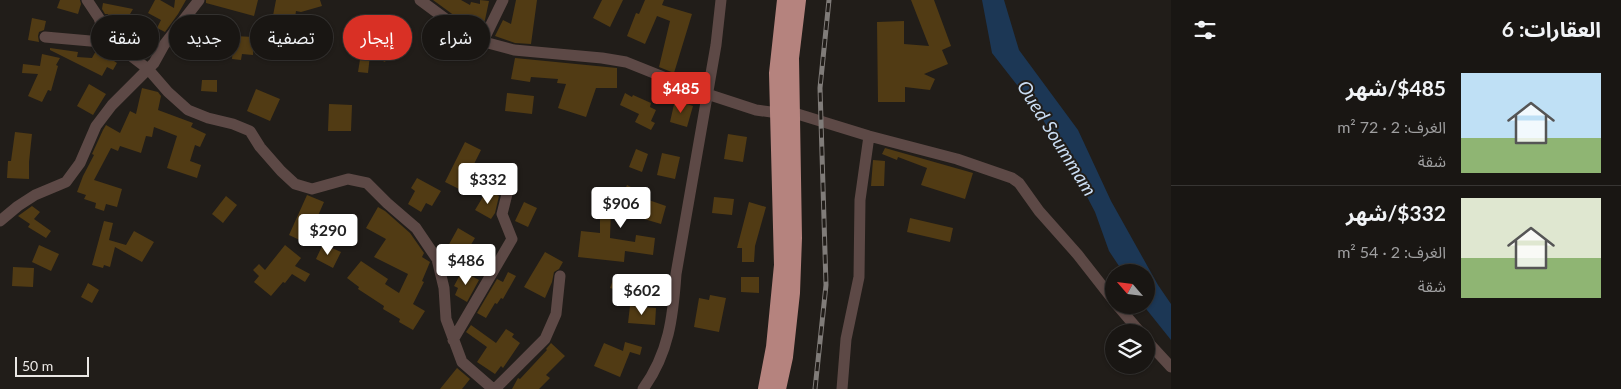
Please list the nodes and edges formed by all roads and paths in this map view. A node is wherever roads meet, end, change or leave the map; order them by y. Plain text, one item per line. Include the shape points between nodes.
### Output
1 (87, 0) edge
2 (199, 0) edge
3 (420, 0) edge
4 (503, 0) edge
5 (721, 0) edge
6 (786, 0) edge
7 (798, 0) edge
8 (97, 15) edge
9 (440, 15) edge
10 (490, 27) edge
11 (45, 37) dead end
12 (91, 40) edge
13 (490, 43) edge
14 (136, 60) edge
15 (148, 69) junction
16 (707, 94) junction
17 (784, 112) junction
18 (869, 136) junction
19 (507, 194) dead end
20 (0, 221) edge
21 (560, 276) dead end
22 (1105, 289) edge
23 (1125, 314) edge
24 (1133, 324) edge
25 (453, 340) junction
26 (1155, 350) edge
27 (1171, 367) edge
28 (494, 389) edge
29 (644, 389) edge
30 (766, 389) edge
31 (778, 389) edge
32 (842, 389) edge

1 - 8 street
2 - 15 street
3 - 9 street
4 - 10 street
5 - 16 street
6 - 17 highway via 777,73
7 - 17 highway
11 - 12 street
13 - 16 street via 514,50 626,62
14 - 15 street
15 - 20 street via 96,126 80,163 66,182 35,195
15 - 25 street via 188,110 250,131 280,171 295,184 312,188 348,179 367,184 416,228 437,259 444,288 446,318
16 - 17 street via 756,110
16 - 29 street via 666,345 655,373
17 - 18 street
17 - 30 highway via 782,265 774,347
17 - 31 highway via 794,238 792,293
18 - 22 street via 957,159 1012,178
18 - 32 street via 860,200 858,277 846,339
19 - 25 street via 502,214 512,239
21 - 28 street via 556,314 544,339
23 - 24 street
25 - 28 street via 462,362
26 - 27 street

